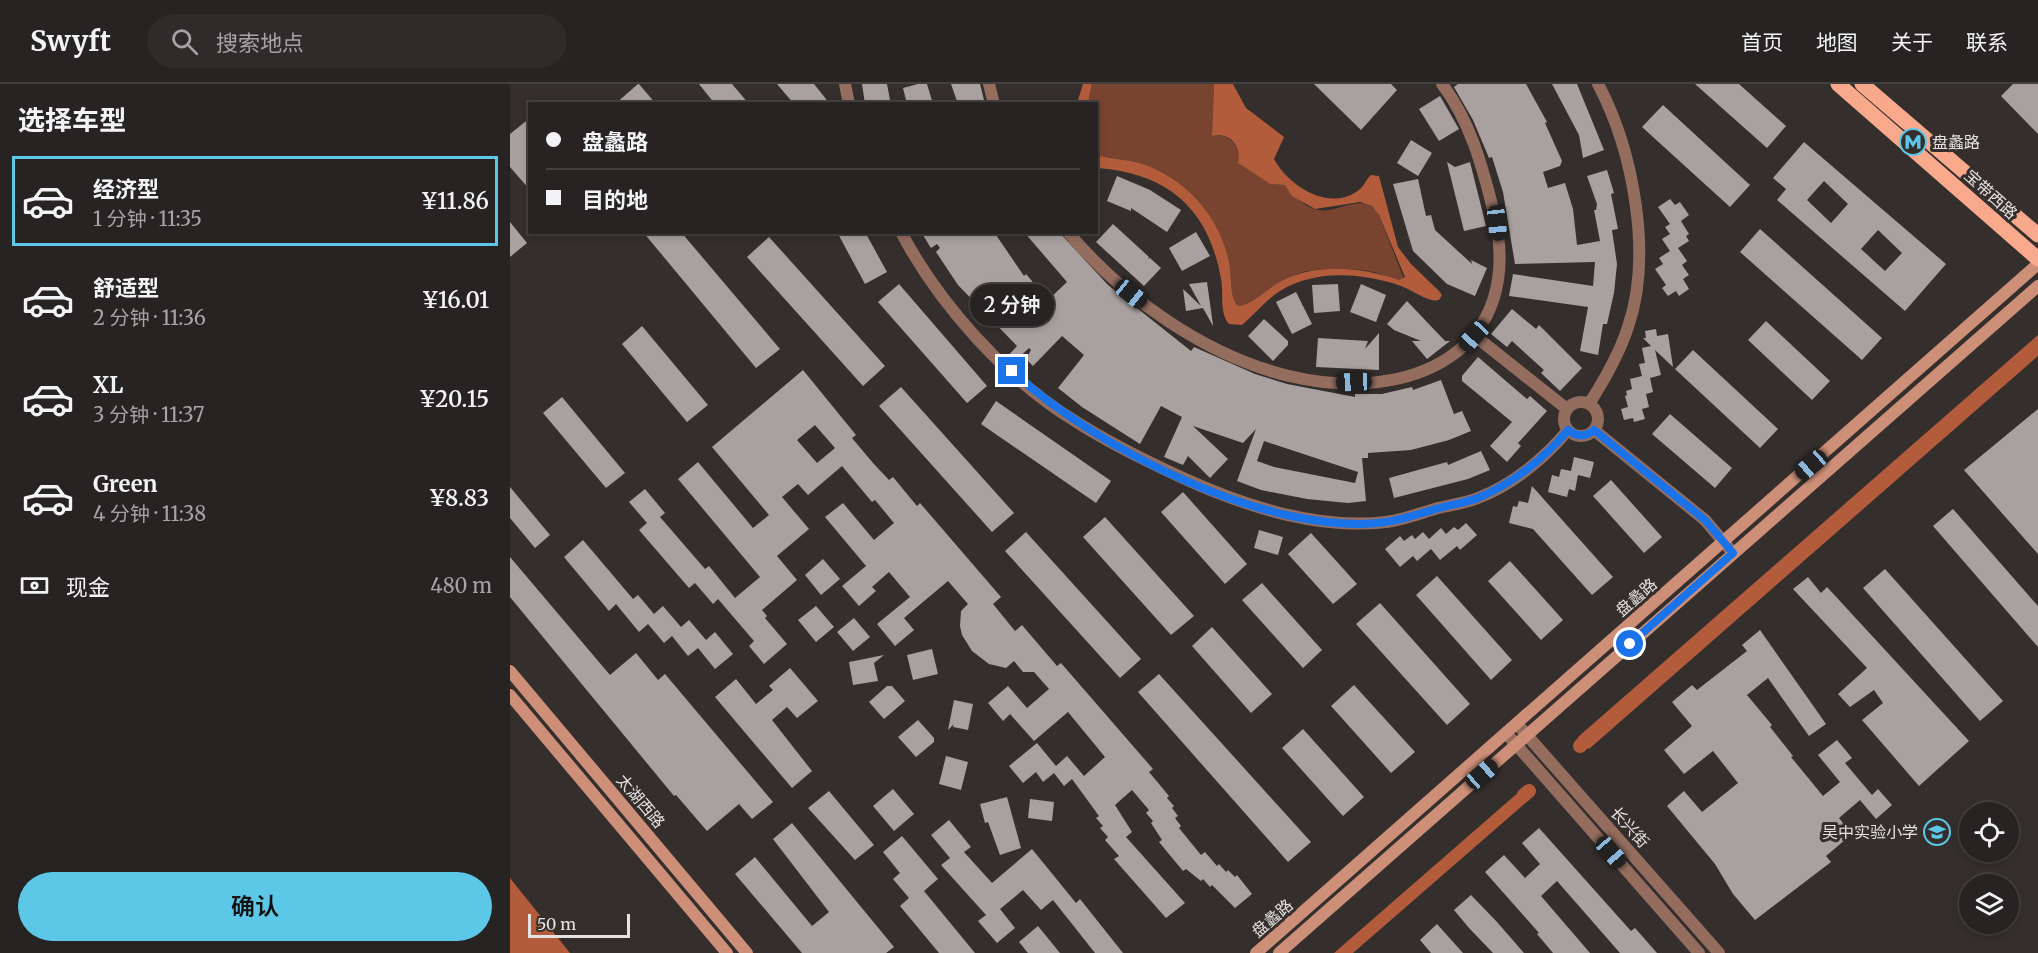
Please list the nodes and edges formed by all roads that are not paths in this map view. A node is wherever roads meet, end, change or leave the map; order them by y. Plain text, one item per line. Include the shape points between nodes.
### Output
1 (845, 84) edge
2 (989, 84) edge
3 (1442, 84) edge
4 (1598, 84) edge
5 (1838, 84) edge
6 (1862, 84) edge
7 (849, 102) edge
8 (994, 102) edge
9 (901, 234) edge
10 (1070, 234) edge
11 (2038, 236) edge
12 (2038, 259) edge
13 (2038, 264) edge
14 (2038, 286) edge
15 (1474, 336) junction
16 (1589, 404) junction
17 (1567, 409) junction
18 (1568, 430) junction
19 (1594, 430) junction
20 (1723, 542) junction
21 (1733, 553) junction
22 (510, 671) edge
23 (510, 695) edge
24 (1517, 724) junction
25 (1506, 733) junction
26 (1527, 735) junction
27 (1516, 745) junction
28 (727, 953) edge
29 (747, 953) edge
30 (1256, 953) edge
31 (1279, 953) edge
32 (1699, 953) edge
33 (1719, 953) edge

1 - 7 street
2 - 8 street
3 - 15 street via 1472,138 1497,223 1501,259 1495,296 1482,328
4 - 16 street via 1623,140 1635,189 1638,282 1629,325 1614,365
5 - 12 main road, 宝带西路
6 - 11 main road, 宝带西路
9 - 18 street via 950,308 1027,385 1073,420 1120,447 1257,509 1340,521 1386,522 1479,498 1520,475
10 - 15 street via 1089,258 1147,307 1213,346 1289,376 1339,383 1403,378 1433,368 1459,352
13 - 20 main road, 盘蠡路
14 - 21 main road, 盘蠡路
15 - 17 street
16 - 17 street via 1580,402
16 - 19 street via 1598,419
17 - 18 street via 1564,420
18 - 19 street via 1578,436
19 - 20 street via 1705,520
20 - 21 street
20 - 24 main road, 盘蠡路
21 - 26 main road, 盘蠡路
22 - 29 main road, 太湖西路
23 - 28 main road, 太湖西路
24 - 25 main road, 盘蠡路
24 - 26 street, 长兴街
25 - 27 street, 长兴街
25 - 30 main road, 盘蠡路
26 - 27 main road, 盘蠡路
26 - 33 street, 长兴街
27 - 31 main road, 盘蠡路
27 - 32 street, 长兴街

